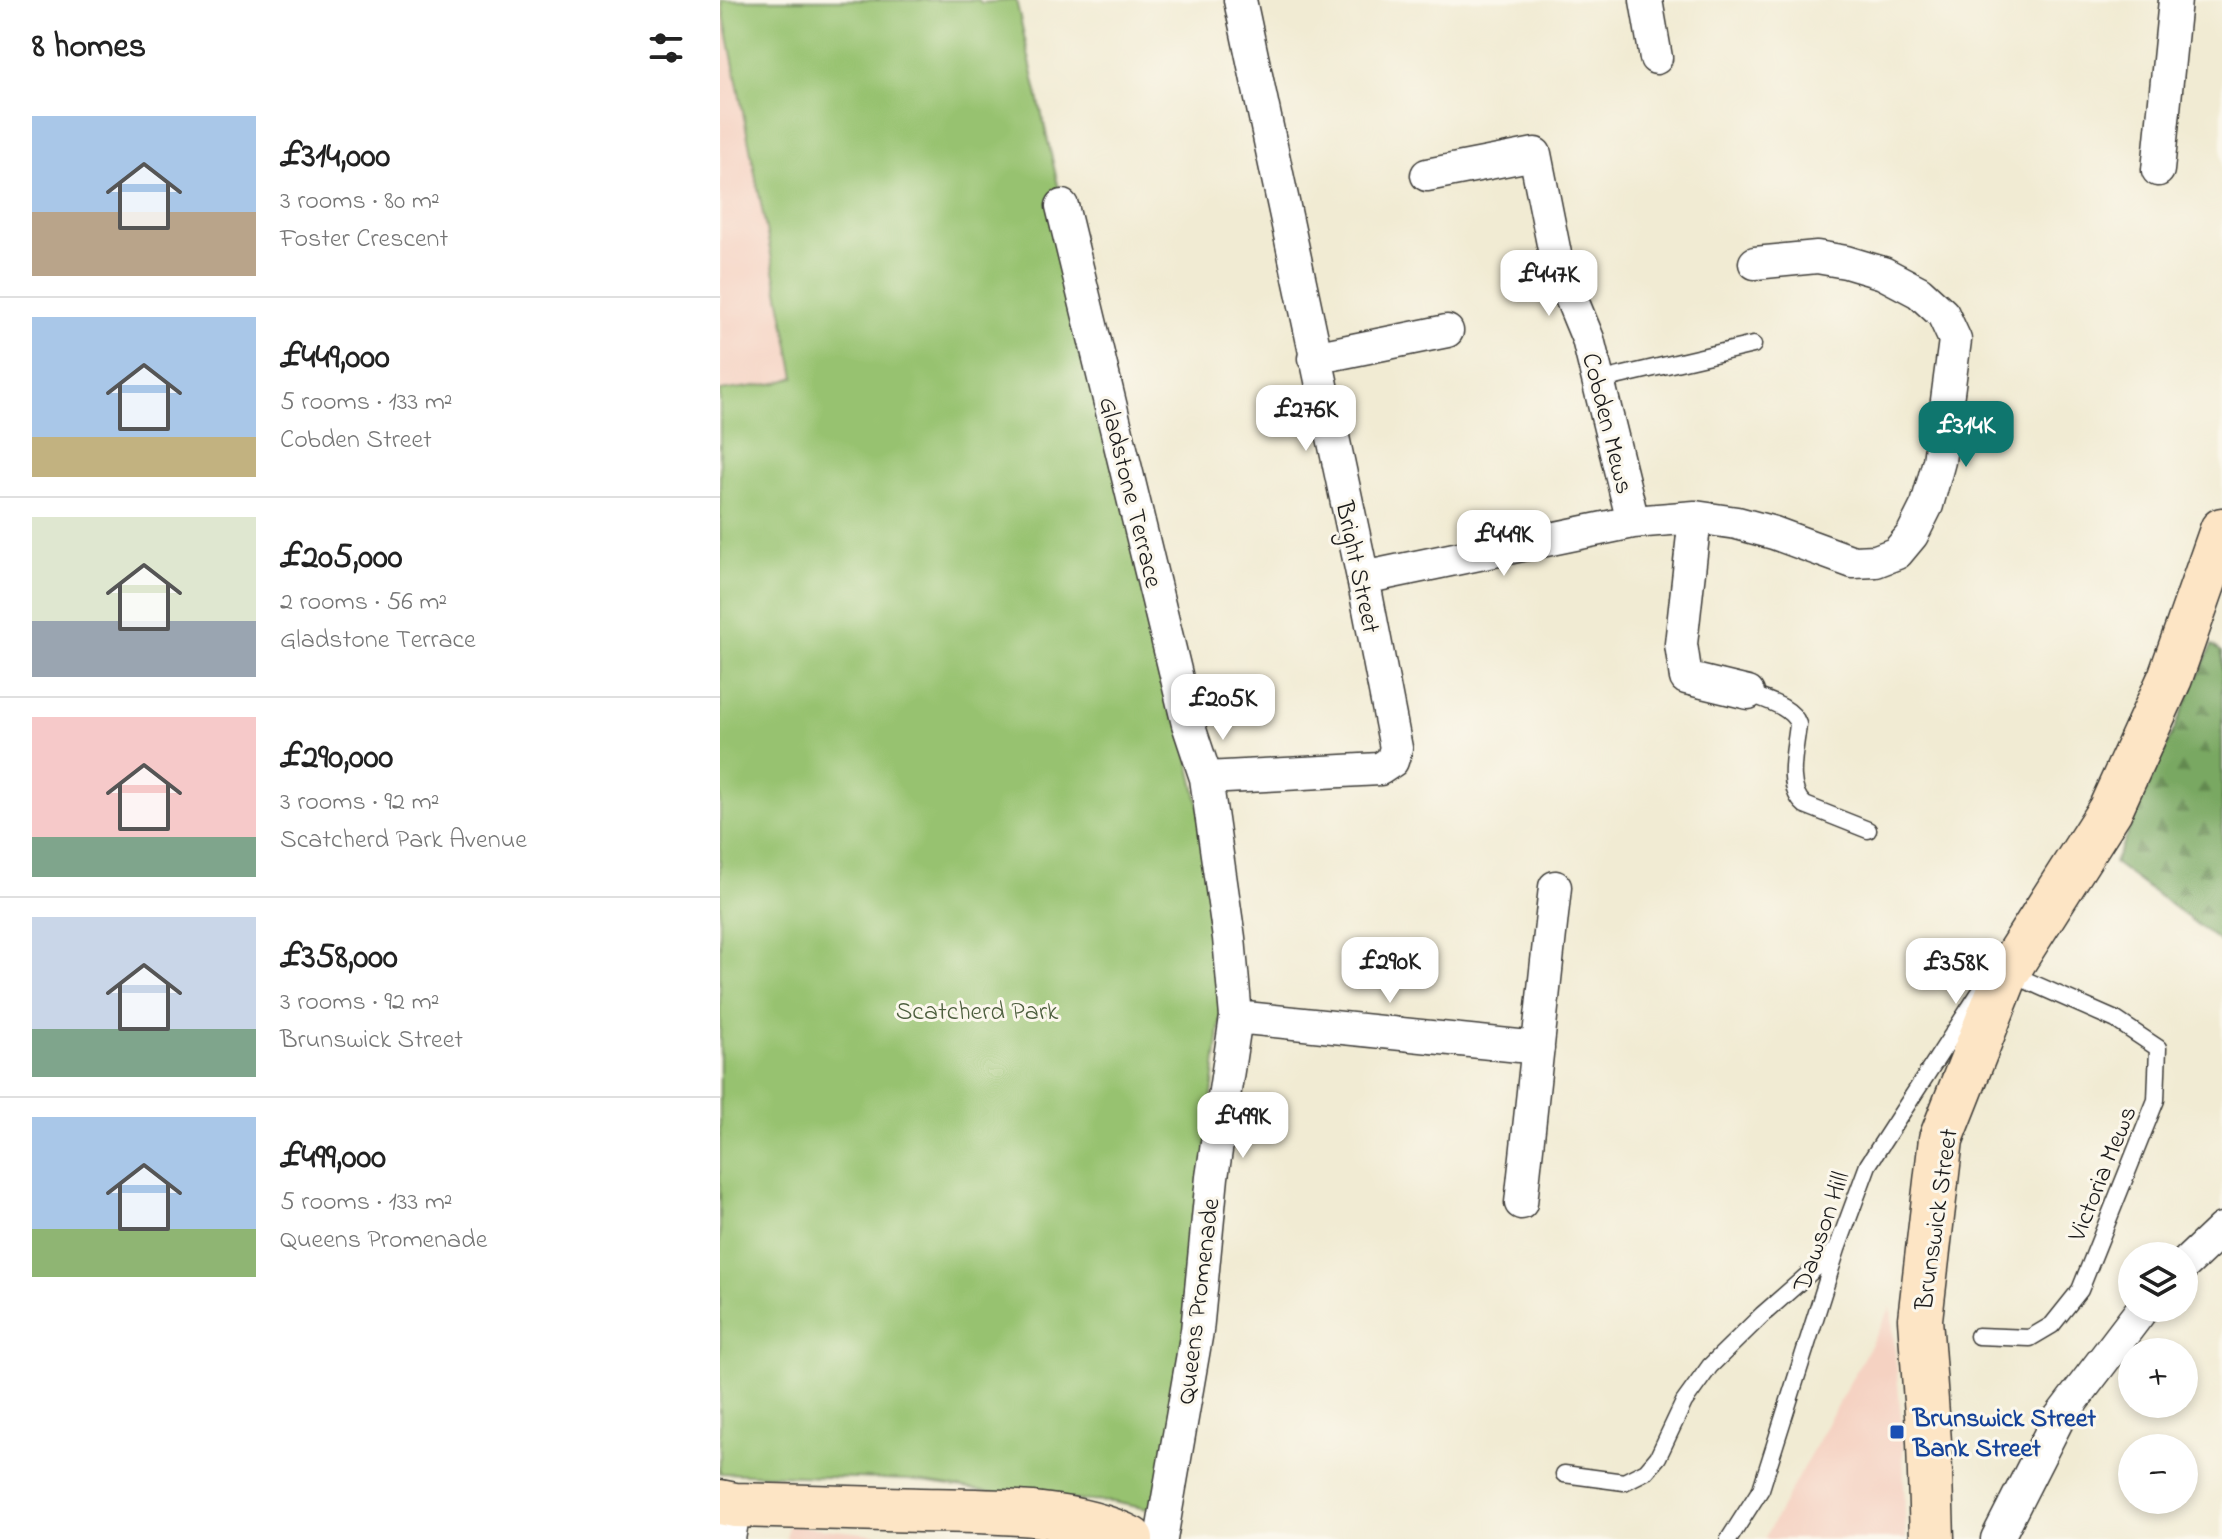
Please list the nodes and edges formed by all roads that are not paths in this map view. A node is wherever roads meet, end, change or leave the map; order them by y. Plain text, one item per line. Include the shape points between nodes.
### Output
1 (1240, 0) edge
2 (1646, 0) edge
3 (2175, 0) edge
4 (1656, 58) dead end
5 (2158, 170) dead end
6 (1427, 175) dead end
7 (1062, 206) dead end
8 (1755, 263) dead end
9 (1447, 331) dead end
10 (1753, 345) dead end
11 (1314, 358) junction
12 (1598, 381) junction
13 (1695, 517) junction
14 (1633, 522) junction
15 (2222, 530) edge
16 (1363, 578) junction
17 (1748, 693) joint
18 (1206, 778) junction
19 (1868, 830) dead end
20 (1555, 887) dead end
21 (2007, 972) junction
22 (1236, 1017) junction
23 (1538, 1048) junction
24 (1521, 1203) dead end
25 (2222, 1229) edge
26 (1837, 1249) junction
27 (2198, 1252) edge
28 (2132, 1322) edge
29 (1978, 1336) dead end
30 (1564, 1474) dead end
31 (728, 1515) edge
32 (1131, 1539) edge
33 (1161, 1539) edge
34 (1729, 1539) edge
35 (1932, 1539) edge
36 (1997, 1539) edge

1 - 11 street, Bright Street
2 - 4 street
3 - 5 street
6 - 12 street, Cobden Mews via 1535,154 1557,264 1588,339
7 - 18 street, Gladstone Terrace via 1188,724
8 - 13 street via 1817,257 1846,262 1919,292 1943,314 1955,340 1939,461 1912,535 1897,553 1876,561 1853,562 1774,533
9 - 11 street
10 - 12 lane
11 - 16 street, Bright Street
12 - 14 street, Cobden Mews
13 - 14 street
13 - 17 street via 1681,644 1686,678
14 - 16 street
15 - 21 main road, Brunswick Street via 2170,678 2110,810
16 - 18 street, Bright Street via 1396,748 1392,761 1380,769
17 - 19 lane via 1795,717 1797,799
18 - 22 street, Queens Promenade
20 - 23 street
21 - 26 lane, Dawson Hill via 1994,970 1868,1165
21 - 29 lane, Victoria Mews via 2116,1020 2158,1048 2156,1100 2080,1290 2052,1325 2030,1338
21 - 35 main road, Brunswick Street via 1941,1139 1928,1235 1920,1319
22 - 23 street
22 - 33 street, Queens Promenade via 1212,1177 1197,1331
23 - 24 street
25 - 27 street
26 - 30 lane via 1710,1366 1646,1471 1624,1482
26 - 34 lane, Dawson Hill via 1761,1489
28 - 36 street via 2057,1421
31 - 32 main road via 1002,1512 1073,1520

